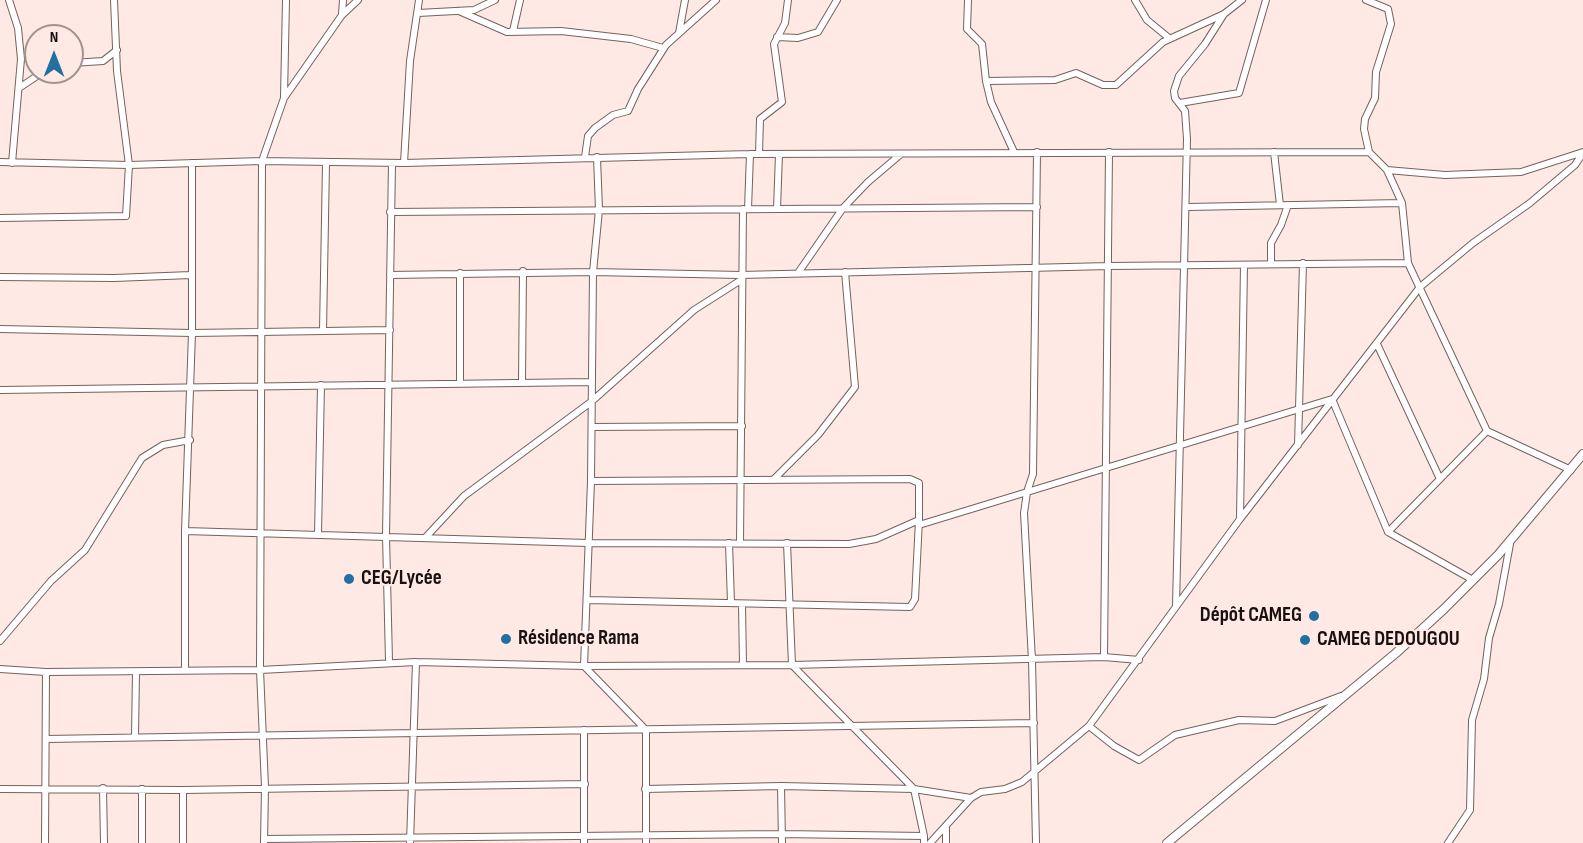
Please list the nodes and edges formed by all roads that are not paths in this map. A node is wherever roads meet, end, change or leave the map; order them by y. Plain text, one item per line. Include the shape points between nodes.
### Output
1 (9, 0) edge
2 (114, 0) edge
3 (286, 0) edge
4 (343, 0) edge
5 (358, 0) edge
6 (419, 0) edge
7 (495, 0) edge
8 (520, 0) edge
9 (685, 0) edge
10 (716, 0) edge
11 (788, 0) edge
12 (837, 0) edge
13 (968, 0) edge
14 (1135, 0) edge
15 (1242, 0) edge
16 (1266, 0) edge
17 (1366, 0) edge
18 (459, 11) junction
19 (418, 13) junction
20 (1224, 14) junction
21 (342, 15) junction
22 (513, 31) junction
23 (678, 33) junction
24 (777, 37) junction
25 (1170, 38) junction
26 (663, 48) junction
27 (117, 50) junction
28 (84, 62) edge
29 (986, 81) junction
30 (25, 84) edge
31 (19, 88) junction
32 (284, 98) junction
33 (1180, 103) junction
34 (1037, 152) junction
35 (1187, 152) junction
36 (1274, 152) junction
37 (1369, 152) junction
38 (902, 153) junction
39 (1014, 153) junction
40 (1109, 153) junction
41 (1583, 153) edge
42 (750, 154) junction
43 (759, 154) junction
44 (779, 154) junction
45 (585, 157) junction
46 (597, 157) junction
47 (0, 162) edge
48 (262, 162) junction
49 (12, 163) junction
50 (192, 163) junction
51 (326, 163) junction
52 (392, 163) junction
53 (404, 163) junction
54 (129, 165) junction
55 (1387, 170) junction
56 (1402, 203) junction
57 (1280, 205) junction
58 (1288, 205) junction
59 (1037, 207) junction
60 (1187, 207) junction
61 (843, 208) junction
62 (746, 209) junction
63 (777, 209) junction
64 (599, 210) junction
65 (390, 212) junction
66 (0, 218) edge
67 (1303, 263) junction
68 (1408, 263) junction
69 (1271, 264) junction
70 (1244, 265) junction
71 (1109, 266) junction
72 (1186, 266) junction
73 (1037, 268) junction
74 (523, 271) junction
75 (593, 272) junction
76 (845, 272) junction
77 (460, 273) junction
78 (798, 273) junction
79 (192, 275) junction
80 (390, 275) junction
81 (0, 277) edge
82 (741, 278) junction
83 (1420, 287) junction
84 (0, 328) edge
85 (390, 330) junction
86 (323, 331) junction
87 (263, 332) junction
88 (192, 333) junction
89 (1377, 344) junction
90 (522, 382) junction
91 (591, 382) junction
92 (460, 383) junction
93 (389, 384) junction
94 (321, 385) junction
95 (191, 387) junction
96 (262, 387) junction
97 (0, 390) edge
98 (1332, 399) junction
99 (591, 402) junction
100 (1299, 408) junction
101 (742, 426) junction
102 (1242, 426) junction
103 (592, 428) junction
104 (1487, 431) junction
105 (190, 440) junction
106 (1180, 445) junction
107 (1298, 446) junction
108 (1583, 454) edge
109 (1107, 467) junction
110 (1571, 470) junction
111 (1440, 479) junction
112 (741, 480) junction
113 (773, 480) junction
114 (591, 481) junction
115 (1560, 483) junction
116 (1027, 492) junction
117 (1240, 519) junction
118 (919, 522) junction
119 (185, 531) junction
120 (1388, 532) junction
121 (261, 533) junction
122 (318, 534) junction
123 (386, 536) junction
124 (425, 538) junction
125 (588, 543) junction
126 (729, 543) junction
127 (740, 543) junction
128 (787, 543) junction
129 (1473, 580) junction
130 (588, 600) junction
131 (731, 603) junction
132 (742, 604) junction
133 (790, 605) junction
134 (1176, 606) junction
135 (0, 641) edge
136 (1104, 657) junction
137 (1032, 660) junction
138 (1139, 660) junction
139 (389, 662) junction
140 (416, 662) junction
141 (743, 665) junction
142 (792, 665) junction
143 (584, 666) junction
144 (0, 669) edge
145 (185, 670) junction
146 (260, 670) junction
147 (46, 672) junction
148 (136, 672) junction
149 (1343, 695) junction
150 (1034, 723) junction
151 (852, 726) junction
152 (1089, 726) junction
153 (584, 730) junction
154 (646, 730) junction
155 (414, 733) junction
156 (262, 734) junction
157 (135, 737) junction
158 (46, 739) junction
159 (1034, 773) junction
160 (585, 784) junction
161 (411, 785) junction
162 (781, 786) junction
163 (265, 787) junction
164 (103, 788) junction
165 (0, 789) edge
166 (45, 789) junction
167 (141, 789) junction
168 (645, 789) junction
169 (914, 789) junction
170 (183, 790) junction
171 (971, 798) junction
172 (946, 829) junction
173 (781, 834) junction
174 (585, 840) edge
175 (646, 840) edge
176 (924, 840) edge
177 (264, 841) edge
178 (410, 841) edge
179 (45, 843) edge
180 (104, 843) edge
181 (142, 843) edge
182 (183, 843) edge
183 (782, 843) edge
184 (930, 843) edge
185 (946, 843) edge
186 (1036, 843) edge
187 (1167, 843) edge
188 (1448, 843) edge

1 - 31 street via 18,28
2 - 27 street
3 - 32 street
4 - 21 street
5 - 21 street
6 - 19 street
7 - 18 street via 474,10
8 - 22 street
9 - 23 street
10 - 23 street
11 - 24 street via 785,23
12 - 24 street via 818,32 798,38
13 - 29 street via 965,25 982,44
14 - 25 street via 1147,20
15 - 20 street
16 - 33 street via 1239,93
17 - 37 street via 1388,9 1391,24 1376,72 1375,98 1365,119
18 - 19 street
18 - 22 street via 493,28
19 - 53 street via 410,61
20 - 25 street
20 - 33 street via 1176,81 1174,95
21 - 32 street
22 - 26 street via 561,31 631,39
23 - 26 street
24 - 43 street via 774,44 782,102 760,119
25 - 29 street via 1116,85 1103,85 1076,73 1055,80
26 - 45 street via 628,111 613,115 588,136
27 - 28 street via 103,61
27 - 54 street
29 - 39 street
30 - 31 street
31 - 49 street
32 - 48 street
33 - 35 street via 1187,120
34 - 39 street
34 - 40 street
34 - 59 street
35 - 36 street
35 - 40 street
35 - 60 street
36 - 37 street
36 - 57 street
37 - 55 street
38 - 39 street
38 - 44 street
38 - 61 street
40 - 71 street
41 - 55 street via 1521,172 1445,175
41 - 83 street via 1575,165 1530,203
42 - 43 street
42 - 46 street
42 - 62 street
43 - 44 street
44 - 63 street
45 - 46 street
45 - 53 street
46 - 64 street
47 - 49 street
48 - 50 street
48 - 51 street
48 - 87 street
49 - 54 street
50 - 54 street
50 - 79 street
51 - 52 street
51 - 86 street
52 - 53 street
52 - 65 street
54 - 66 street via 126,216
55 - 56 street
56 - 58 street
56 - 68 street
57 - 58 street
57 - 60 street
58 - 69 street via 1271,243
59 - 61 street
59 - 73 street
60 - 72 street
61 - 63 street
61 - 78 street
62 - 63 street
62 - 64 street
62 - 82 street
64 - 65 street
64 - 75 street
65 - 80 street
67 - 68 street
67 - 69 street
67 - 100 street
68 - 83 street
69 - 70 street
70 - 72 street
70 - 102 street
71 - 72 street
71 - 73 street
71 - 109 street
72 - 106 street
73 - 76 street
73 - 116 street via 1033,474
74 - 75 street
74 - 77 street
74 - 90 street
75 - 82 street
75 - 91 street
76 - 78 street
76 - 113 street via 855,387 818,435
77 - 80 street
77 - 92 street
78 - 82 street
79 - 81 street
79 - 88 street
80 - 85 street
82 - 99 street via 694,310
82 - 101 street
83 - 89 street
83 - 104 street
84 - 88 street
85 - 86 street
85 - 93 street
86 - 87 street
87 - 88 street
87 - 96 street
88 - 95 street
89 - 98 street
89 - 111 street
90 - 91 street
90 - 92 street
91 - 99 street
92 - 93 street
93 - 94 street
93 - 123 street
94 - 96 street
94 - 122 street
95 - 96 street
95 - 97 street
95 - 105 street
96 - 121 street
98 - 100 street
98 - 107 street
98 - 120 street
99 - 103 street
99 - 124 street via 464,496
100 - 102 street
100 - 107 street
101 - 103 street
101 - 112 street
102 - 106 street
102 - 117 street
103 - 114 street
104 - 110 street
104 - 111 street
105 - 119 street
105 - 135 street via 163,445 142,458 85,550 51,582
106 - 109 street
106 - 134 street
107 - 117 street
108 - 110 main road
109 - 116 street
109 - 136 street
110 - 115 main road
111 - 120 street
112 - 113 street
112 - 114 street
112 - 127 street
113 - 118 street via 914,480 919,483
114 - 125 street
115 - 129 main road
115 - 188 street via 1509,545 1484,679 1472,720 1470,810
116 - 118 street
116 - 137 street via 1024,513
117 - 134 street
118 - 128 street via 876,539 849,544
118 - 133 street via 915,599 910,607
119 - 121 street
119 - 145 street
120 - 129 street
121 - 122 street
121 - 146 street
122 - 123 street
123 - 124 street
123 - 139 street
124 - 125 street
125 - 126 street
125 - 130 street
126 - 127 street
126 - 131 street
127 - 128 street
128 - 133 street
129 - 149 main road via 1396,653
130 - 131 street
130 - 143 street
131 - 132 street
132 - 133 street
132 - 141 street
133 - 142 street
134 - 138 street
136 - 137 street
136 - 138 street
137 - 142 street
137 - 150 street
138 - 152 street
139 - 140 street
139 - 146 street
140 - 143 street
140 - 155 street
141 - 142 street
141 - 143 street
142 - 151 street
143 - 154 street
144 - 147 street
145 - 146 street
145 - 148 street
146 - 156 street
147 - 148 street
147 - 158 street
148 - 157 street
149 - 152 street via 1275,721 1239,720 1175,735 1139,760
149 - 187 main road
150 - 151 street
150 - 159 street
151 - 154 street
151 - 169 street
152 - 159 street
153 - 154 street
153 - 155 street
153 - 160 street
154 - 168 street
155 - 156 street
155 - 161 street
156 - 157 street
156 - 163 street
157 - 158 street
158 - 166 street
159 - 171 street via 1011,787 981,792
159 - 186 street
160 - 161 street
160 - 174 street
161 - 163 street
161 - 178 street
162 - 168 street
162 - 169 street
162 - 173 street
163 - 170 street
163 - 177 street
164 - 166 street
164 - 167 street
164 - 180 street
165 - 166 street
166 - 179 street
167 - 170 street
167 - 181 street
168 - 175 street
169 - 171 street
169 - 176 street
170 - 182 street
171 - 172 street
172 - 184 street
172 - 185 street
173 - 175 street
173 - 176 street
173 - 183 street
174 - 175 street
174 - 178 street
177 - 178 street

